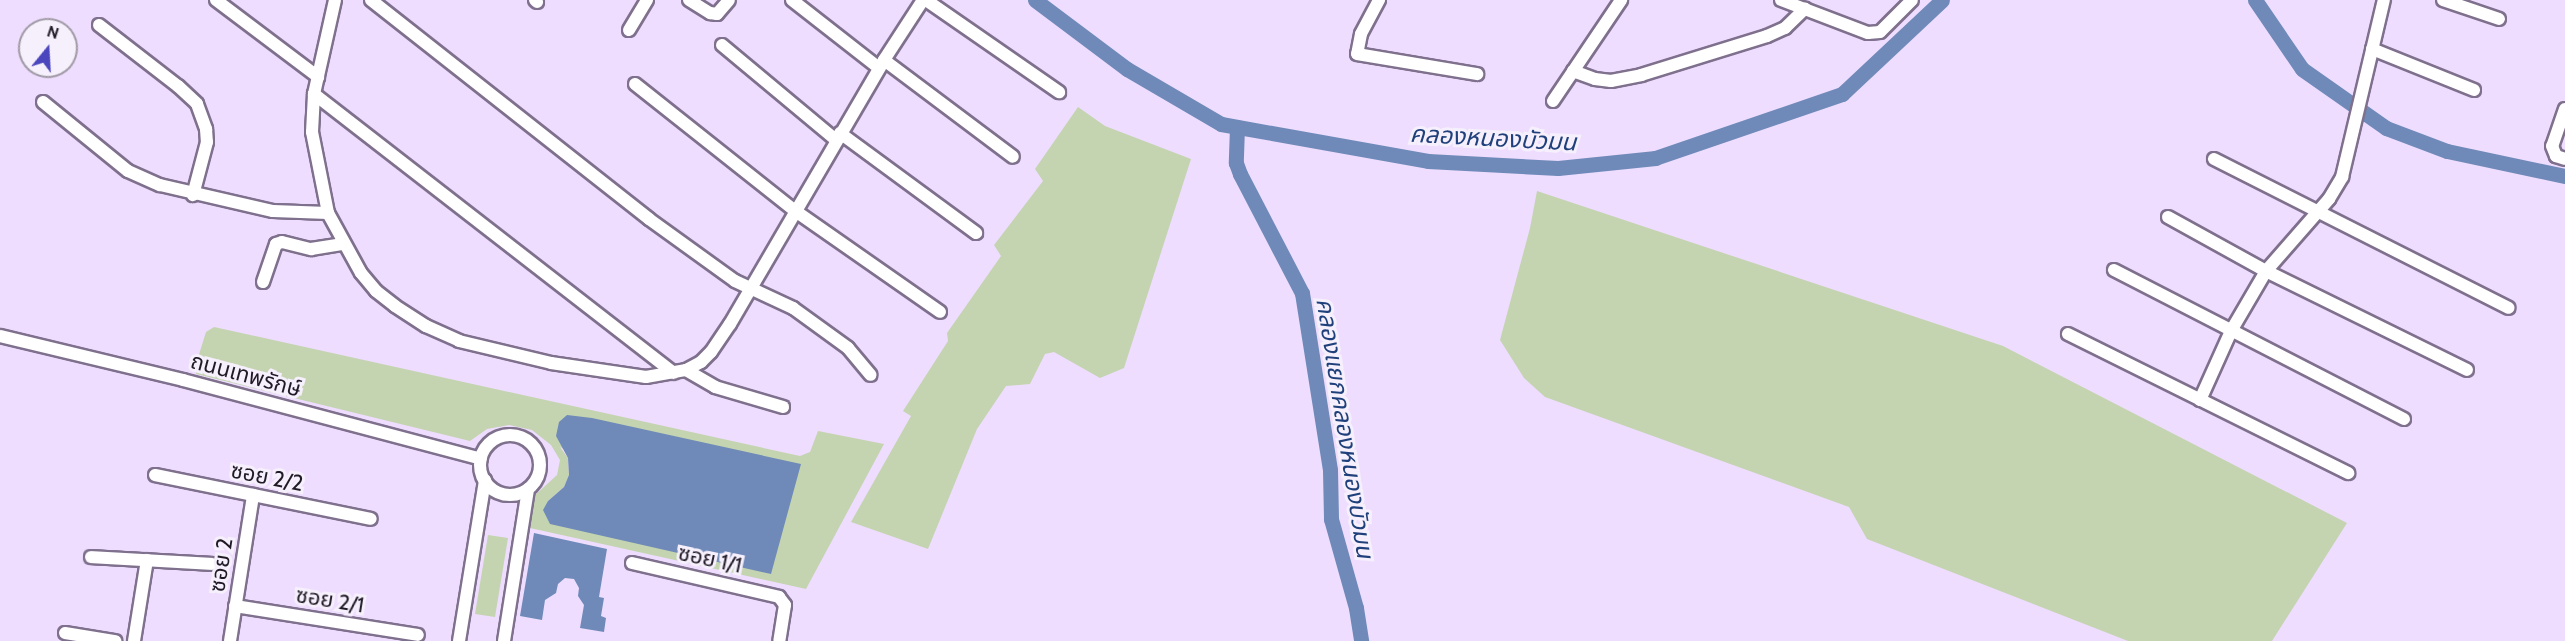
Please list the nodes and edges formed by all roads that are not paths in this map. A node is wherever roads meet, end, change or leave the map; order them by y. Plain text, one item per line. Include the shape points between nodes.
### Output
1 (216, 0) edge
2 (335, 0) edge
3 (371, 0) edge
4 (647, 0) edge
5 (689, 0) edge
6 (729, 0) edge
7 (792, 0) edge
8 (1379, 0) edge
9 (1621, 0) edge
10 (1781, 0) edge
11 (1912, 0) edge
12 (2384, 0) edge
13 (2443, 0) edge
14 (921, 1) edge
15 (2478, 6) edge
16 (1805, 9) junction
17 (2499, 19) dead end
18 (99, 25) dead end
19 (629, 30) dead end
20 (722, 45) dead end
21 (2372, 49) junction
22 (881, 64) junction
23 (1573, 71) junction
24 (1477, 74) dead end
25 (318, 77) junction
26 (635, 84) dead end
27 (2474, 90) dead end
28 (1059, 92) dead end
29 (314, 94) junction
30 (1554, 101) dead end
31 (43, 102) dead end
32 (2565, 109) edge
33 (838, 137) junction
34 (1013, 157) dead end
35 (2214, 159) dead end
36 (2565, 159) edge
37 (192, 195) junction
38 (795, 210) junction
39 (2317, 211) junction
40 (328, 213) junction
41 (2168, 217) dead end
42 (976, 233) dead end
43 (342, 244) junction
44 (2114, 270) dead end
45 (2266, 270) junction
46 (263, 282) dead end
47 (751, 286) junction
48 (2509, 308) dead end
49 (940, 312) dead end
50 (2232, 331) junction
51 (2068, 334) dead end
52 (0, 336) edge
53 (2467, 370) dead end
54 (680, 372) junction
55 (871, 375) dead end
56 (2200, 400) junction
57 (783, 407) dead end
58 (2403, 419) dead end
59 (481, 459) junction
60 (2348, 473) dead end
61 (155, 476) dead end
62 (485, 480) junction
63 (528, 489) junction
64 (253, 495) junction
65 (371, 519) dead end
66 (91, 557) dead end
67 (147, 560) junction
68 (632, 563) dead end
69 (212, 564) dead end
70 (236, 606) junction
71 (65, 633) dead end
72 (418, 635) dead end
73 (115, 641) edge
74 (134, 641) edge
75 (230, 641) edge
76 (459, 641) edge
77 (504, 641) edge
78 (779, 641) edge

1 - 25 street
2 - 25 street
3 - 47 street via 649,219 735,281
4 - 19 street
5 - 6 street via 717,14
7 - 22 street
8 - 24 street via 1361,34 1357,54
9 - 23 street
10 - 16 street
11 - 16 street via 1880,32 1857,31
12 - 21 street
13 - 15 street
14 - 22 street
14 - 28 street
15 - 17 street
16 - 23 street via 1785,28 1767,36 1641,75 1611,81 1595,80
18 - 37 street via 197,104 207,142
20 - 33 street
21 - 27 street
21 - 39 street via 2342,177
22 - 33 street
22 - 34 street
23 - 30 street
25 - 29 street
26 - 38 street
29 - 40 street via 312,132
29 - 54 street
31 - 37 street via 128,171
32 - 36 street via 2552,146 2556,156
33 - 38 street
33 - 42 street
35 - 39 street
37 - 40 street via 273,211
38 - 47 street
38 - 49 street
39 - 45 street
39 - 48 street
40 - 43 street
41 - 45 street
43 - 46 street via 311,249 276,244
43 - 54 street via 376,291 426,326 459,341 551,363 625,375 646,377
44 - 50 street
45 - 50 street
45 - 53 street
47 - 54 street via 711,352
47 - 55 street via 793,308 848,348
50 - 56 street
50 - 58 street
51 - 56 street
52 - 59 street, ถนนเทพรักษ์
54 - 57 street
56 - 60 street
59 - 62 street
59 - 63 street via 484,450 499,437 527,440 541,464
61 - 64 street, ซอย 2/2
62 - 63 street via 500,493 520,494
62 - 76 street
63 - 77 street
64 - 65 street, ซอย 2/2
64 - 70 street, ซอย 2
66 - 67 street
67 - 69 street
67 - 74 street
68 - 78 street, ซอย 1/1 via 779,597 784,605
70 - 72 street, ซอย 2/1
70 - 75 street, ซอย 2
71 - 73 street

